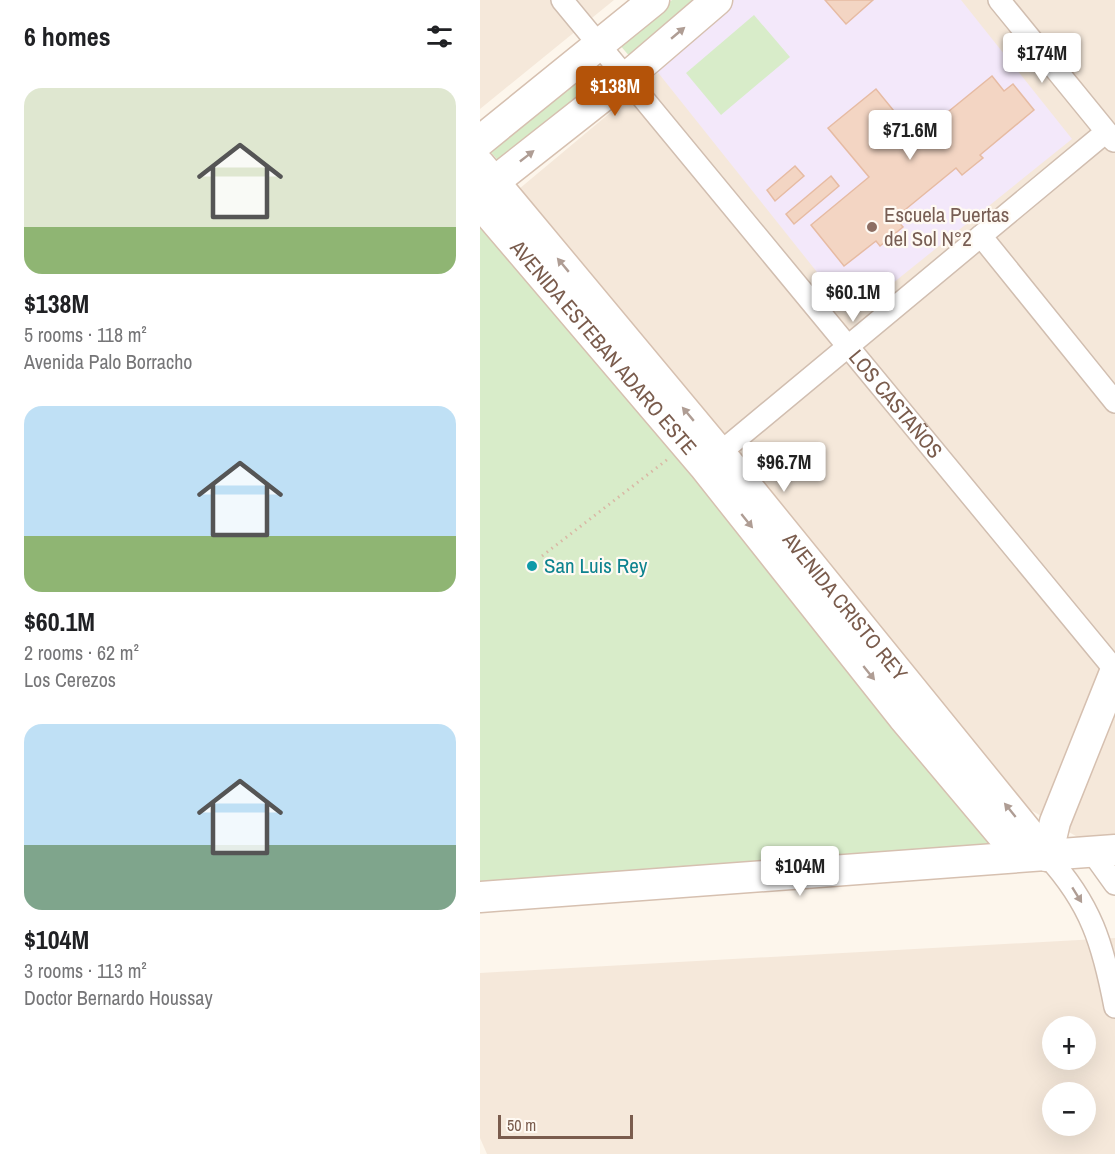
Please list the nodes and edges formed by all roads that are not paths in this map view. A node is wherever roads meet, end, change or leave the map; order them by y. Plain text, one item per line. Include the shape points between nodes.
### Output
1 (562, 0) edge
2 (654, 0) edge
3 (717, 0) edge
4 (999, 0) edge
5 (599, 45) junction
6 (626, 78) junction
7 (1111, 137) edge
8 (480, 141) edge
9 (484, 185) edge
10 (981, 236) junction
11 (847, 347) junction
12 (1115, 402) edge
13 (704, 455) junction
14 (1115, 671) edge
15 (1103, 851) edge
16 (1033, 856) junction
17 (1115, 884) edge
18 (480, 897) edge
19 (1113, 981) edge
20 (1115, 1007) edge

1 - 5 street, LOS CASTAÑOS
2 - 5 street
6 -> 3 street
4 - 7 street
5 - 6 street, LOS CASTAÑOS
5 - 8 street
9 -> 6 street
6 - 11 street, LOS CASTAÑOS
7 - 10 street
9 - 13 street
10 - 11 street
10 - 12 street
11 - 13 street
11 - 14 street, LOS CASTAÑOS
13 - 16 street, AVENIDA ESTEBAN ADARO ESTE via 903,717
14 - 16 street via 1055,822
15 - 16 street
15 - 17 street
16 - 18 street
16 -> 19 street via 1078,894 1100,939
19 - 20 street

